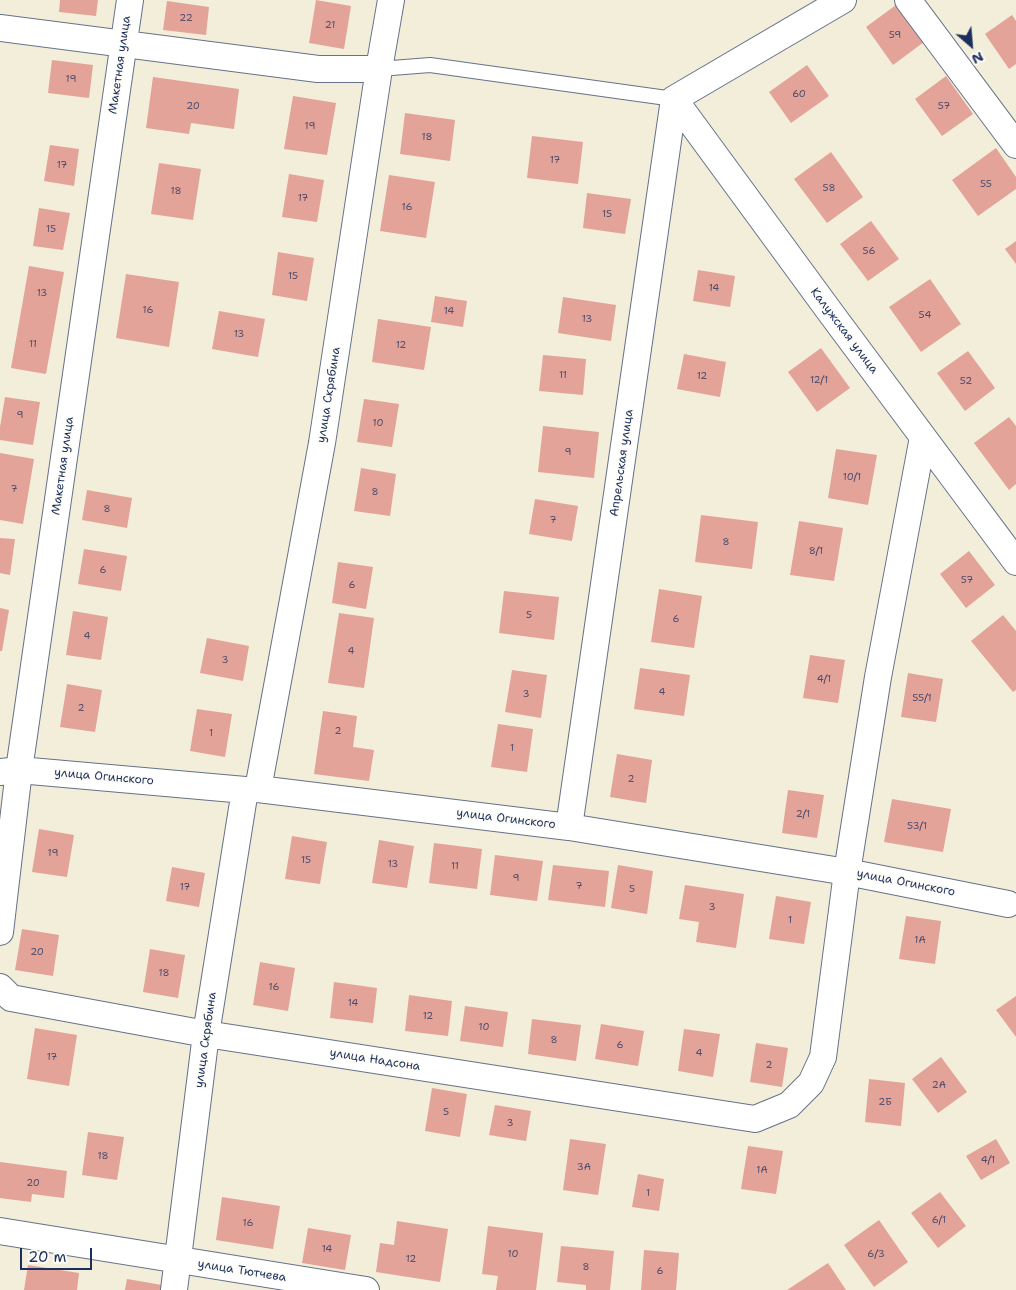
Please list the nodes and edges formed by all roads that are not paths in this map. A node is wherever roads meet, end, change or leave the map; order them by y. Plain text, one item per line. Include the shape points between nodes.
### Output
1 (130, 0) edge
2 (392, 0) edge
3 (843, 0) edge
4 (908, 0) edge
5 (0, 28) edge
6 (123, 43) junction
7 (378, 69) junction
8 (674, 99) junction
9 (1016, 145) edge
10 (923, 437) junction
11 (1016, 562) edge
12 (10, 771) edge
13 (252, 789) junction
14 (569, 827) junction
15 (847, 872) junction
16 (1008, 904) dead end
17 (0, 932) edge
18 (0, 987) edge
19 (206, 1034) junction
20 (0, 1231) edge
21 (178, 1261) junction
22 (174, 1290) edge
23 (366, 1290) edge

1 - 6 street, Макетная улица
2 - 7 street, улица Скрябина
3 - 8 street
4 - 9 street
5 - 6 street
6 - 7 street via 318,70
6 - 12 street, Макетная улица
7 - 8 lane via 430,65
7 - 13 street, улица Скрябина via 322,443
8 - 10 street, Калужская улица
8 - 14 street, Апрельская улица
10 - 11 street, Калужская улица
10 - 15 street via 878,677
12 - 13 street, улица Огинского
12 - 17 street, Макетная улица
13 - 14 street, улица Огинского
13 - 19 street, улица Скрябина
14 - 15 street, улица Огинского
15 - 16 street, улица Огинского
15 - 19 street, улица Надсона via 823,1057 811,1083 789,1105 755,1119
18 - 19 street, улица Надсона via 12,998
19 - 21 street, улица Скрябина
20 - 21 street, улица Тютчева
21 - 22 street, улица Скрябина
21 - 23 street, улица Тютчева

